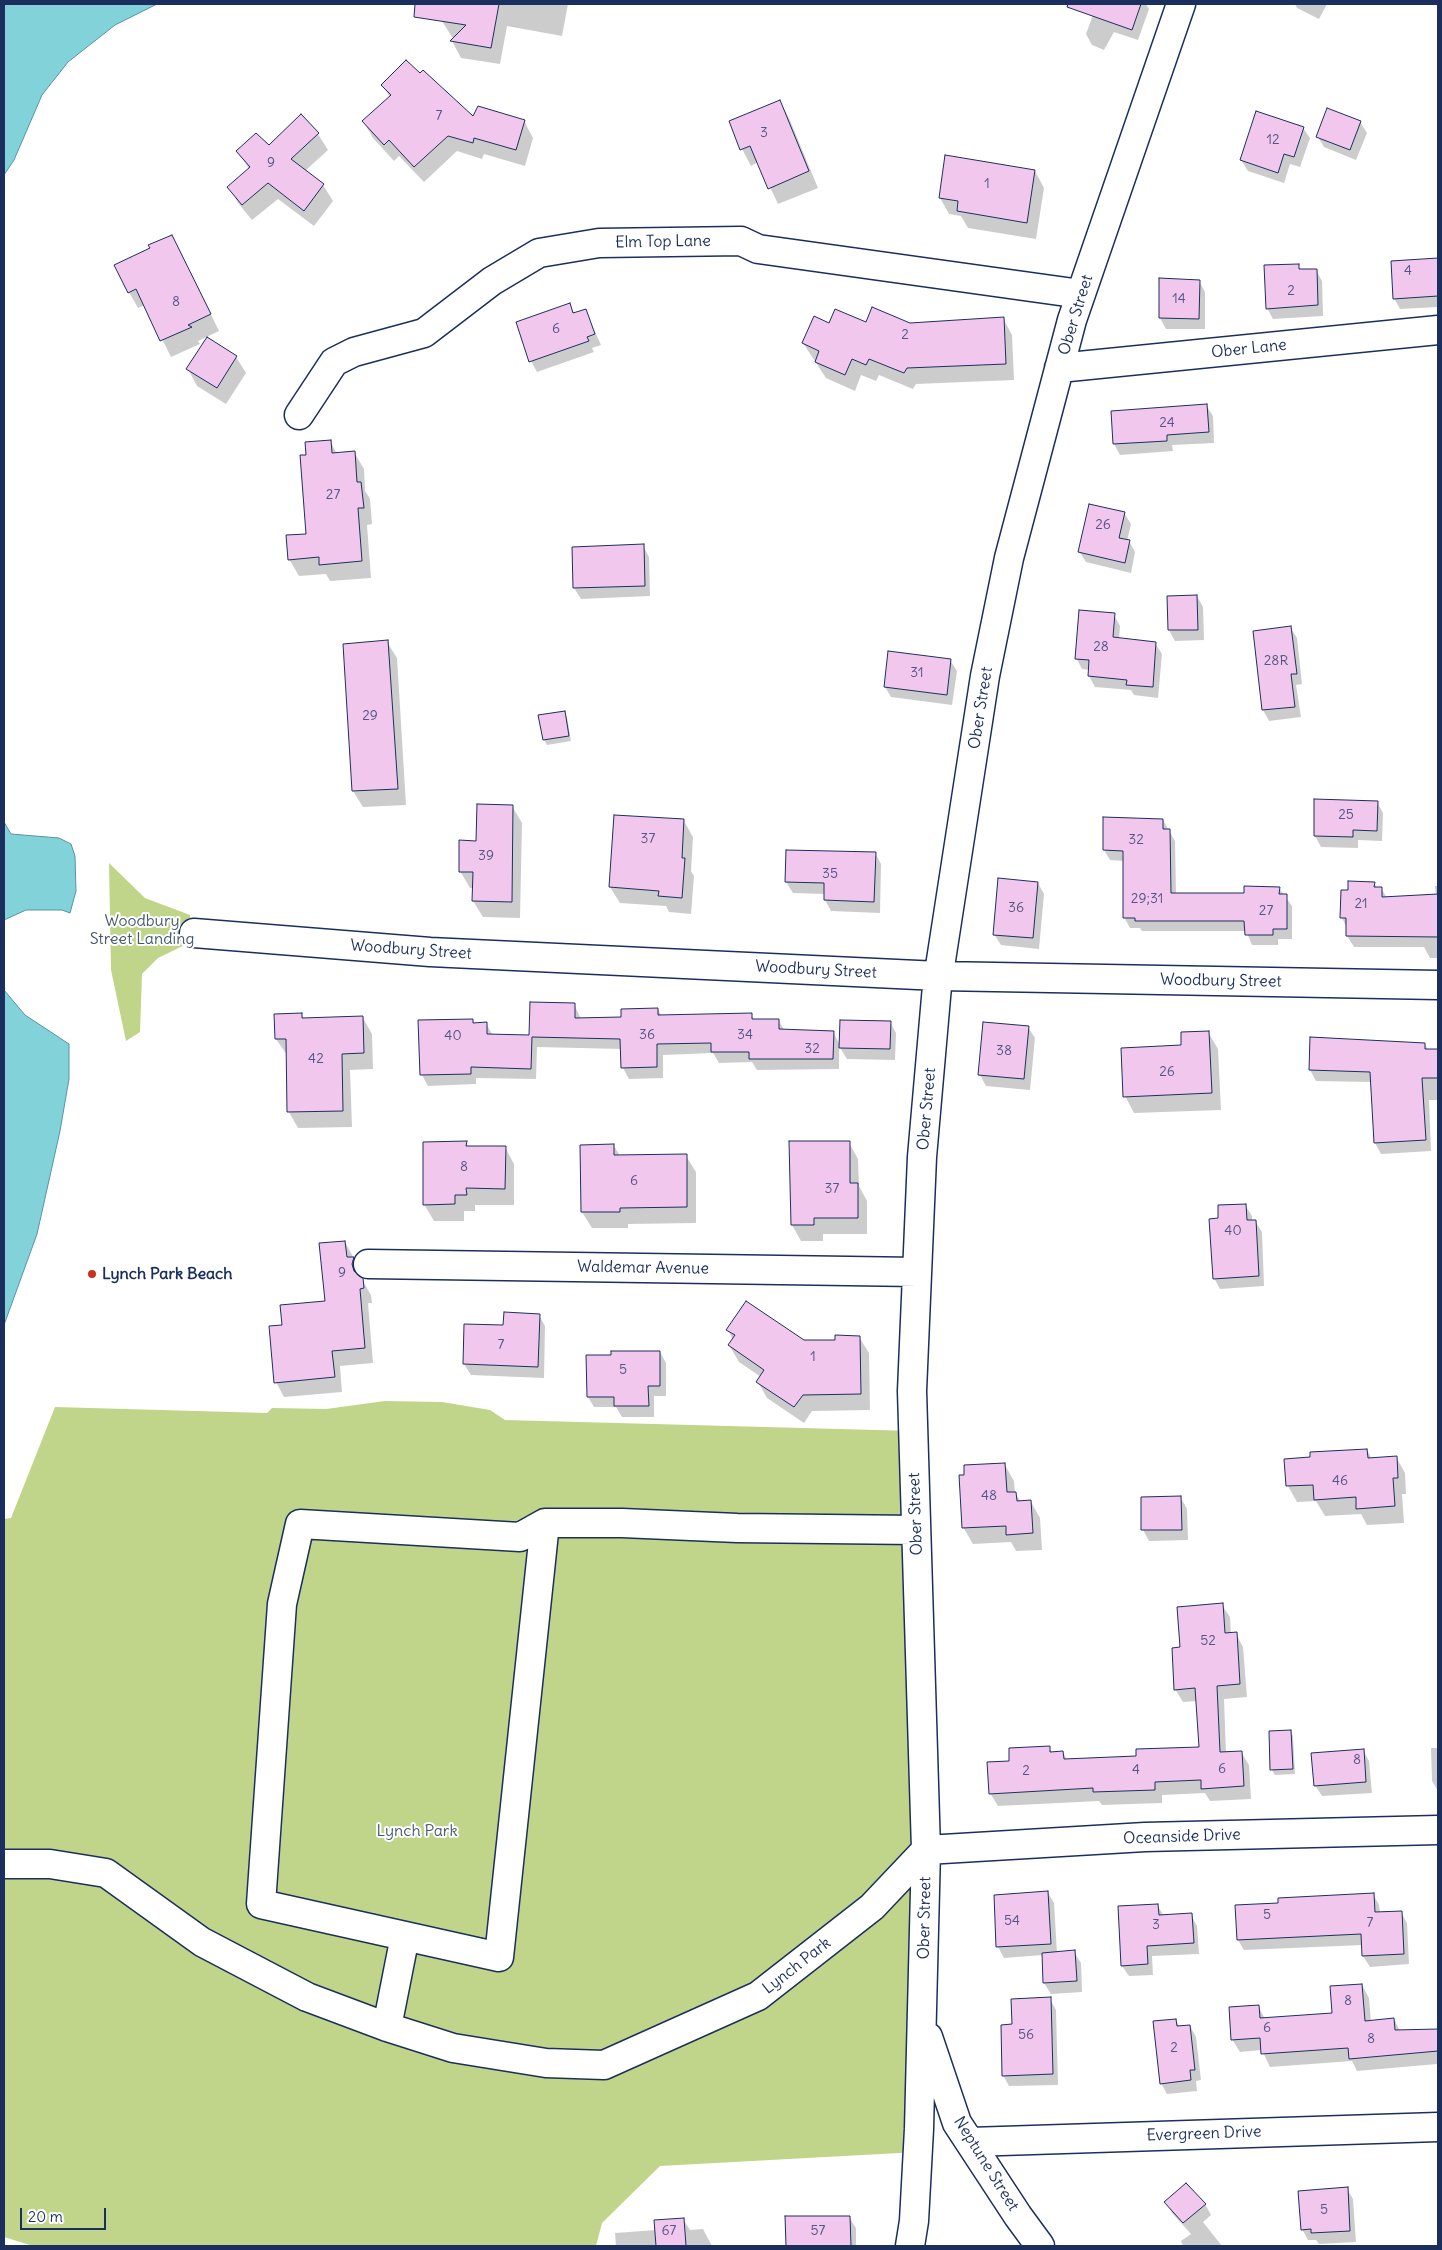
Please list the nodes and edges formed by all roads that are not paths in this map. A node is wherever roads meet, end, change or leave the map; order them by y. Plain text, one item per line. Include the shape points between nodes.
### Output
1 (1182, 4) edge
2 (1081, 294) junction
3 (1438, 330) edge
4 (1059, 368) junction
5 (299, 415) dead end
6 (194, 933) dead end
7 (939, 976) junction
8 (1438, 985) edge
9 (368, 1264) dead end
10 (917, 1272) junction
11 (545, 1523) junction
12 (916, 1530) junction
13 (1438, 1830) edge
14 (926, 1850) junction
15 (4, 1864) edge
16 (405, 1936) junction
17 (922, 2019) junction
18 (387, 2027) junction
19 (1438, 2127) edge
20 (970, 2142) junction
21 (910, 2246) edge
22 (1040, 2246) edge

1 - 2 street, Ober Street
2 - 4 street, Ober Street
2 - 5 street, Elm Top Lane via 758,249 741,241 599,243 539,252 492,281 424,333 354,352 334,362
3 - 4 street, Ober Lane
4 - 7 street, Ober Street via 1009,558 985,676
6 - 7 street, Woodbury Street via 430,952
7 - 8 street, Woodbury Street
7 - 10 street, Ober Street via 922,1157
9 - 10 street, Waldemar Avenue
10 - 12 street, Ober Street via 912,1391
11 - 12 street
11 - 16 street via 499,1957
11 - 16 street via 520,1537 300,1524 282,1604 261,1904
12 - 14 street, Ober Street
13 - 14 street, Oceanside Drive via 1145,1837
14 - 17 street, Ober Street
14 - 18 street, Lynch Park via 872,1907 758,1996 604,2065 546,2063 453,2048
15 - 18 street, Lynch Park via 50,1864 106,1873 202,1942 307,1997
16 - 18 street
17 - 20 street, Neptune Street via 957,2123
17 - 21 street, Ober Street via 918,2152
19 - 20 street, Evergreen Drive
20 - 22 street, Neptune Street

